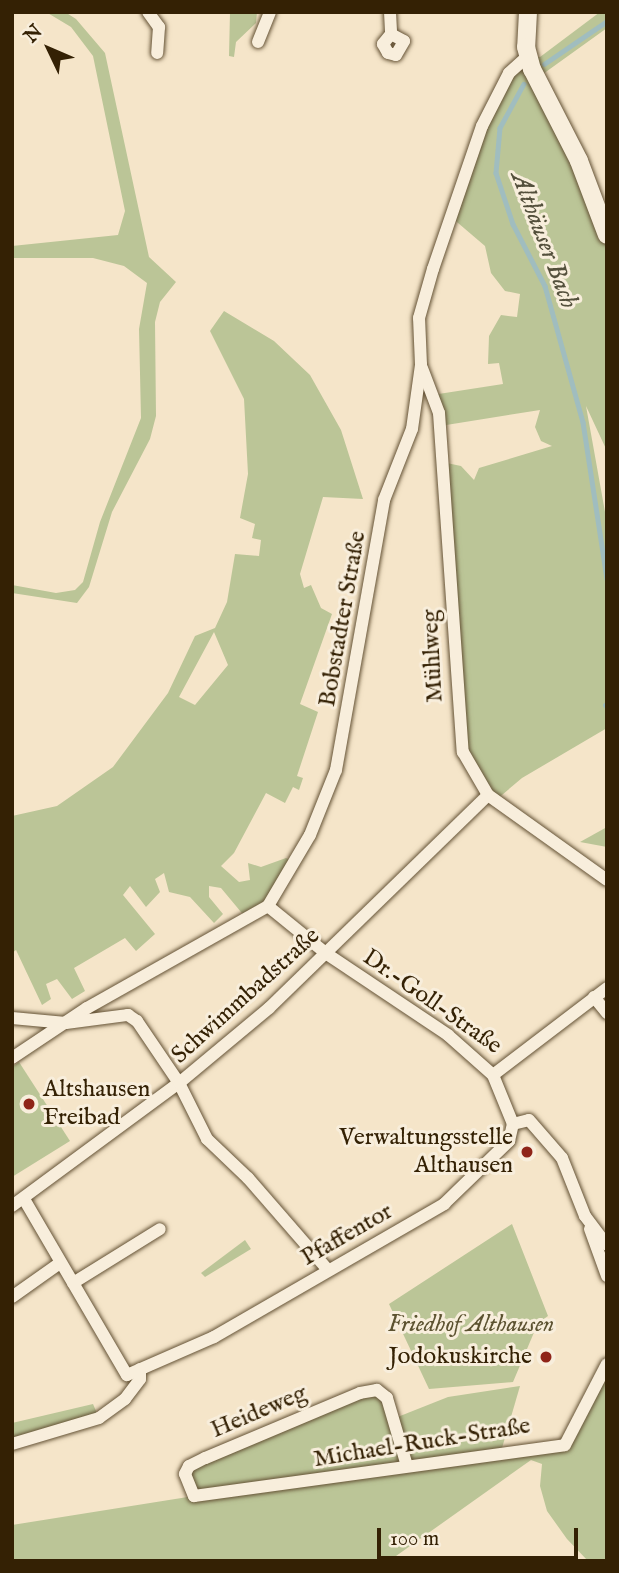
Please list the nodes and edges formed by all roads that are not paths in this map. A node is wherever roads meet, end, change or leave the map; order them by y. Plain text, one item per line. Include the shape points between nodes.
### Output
1 (148, 12) edge
2 (270, 12) edge
3 (390, 12) edge
4 (528, 12) edge
5 (391, 34) dead end
6 (258, 42) dead end
7 (157, 53) dead end
8 (528, 56) junction
9 (607, 234) edge
10 (421, 365) junction
11 (488, 795) junction
12 (607, 880) edge
13 (268, 906) junction
14 (327, 954) junction
15 (607, 988) edge
16 (594, 997) junction
17 (607, 1013) edge
18 (12, 1018) edge
19 (66, 1023) junction
20 (12, 1058) edge
21 (493, 1075) junction
22 (179, 1083) junction
23 (513, 1124) junction
24 (18, 1203) edge
25 (585, 1216) junction
26 (160, 1229) dead end
27 (607, 1245) edge
28 (60, 1263) junction
29 (328, 1270) junction
30 (607, 1276) edge
31 (73, 1283) junction
32 (12, 1297) edge
33 (607, 1364) edge
34 (140, 1369) junction
35 (12, 1444) edge
36 (407, 1466) junction
37 (194, 1496) joint

1 - 7 street via 159,27
2 - 6 street
3 - 5 street
4 - 8 street
8 - 9 street via 590,186
8 - 10 street, Bobstadter Straße via 509,73 471,152 419,318
10 - 11 street, Mühlweg via 439,413 460,740 469,768
10 - 13 street, Bobstadter Straße via 412,429 384,500 336,770 310,835
11 - 12 street, Mühlweg
11 - 14 street, Schwimmbadstraße
13 - 14 street, Dr.-Goll-Straße
13 - 19 street, Bobstadter Straße
14 - 21 street, Dr.-Goll-Straße via 448,1035
14 - 22 street, Schwimmbadstraße
15 - 16 street, Dr.-Goll-Straße
16 - 17 street
16 - 21 street, Dr.-Goll-Straße
18 - 19 street
19 - 20 street, Bobstadter Straße
19 - 22 street via 128,1015
21 - 23 street
22 - 24 street, Schwimmbadstraße
22 - 29 street via 207,1139 248,1178
23 - 25 street via 528,1120 562,1158
23 - 29 street, Pfaffentor via 509,1140 444,1204
24 - 28 street
25 - 27 street
25 - 30 street
26 - 31 street
28 - 31 street
28 - 32 street
29 - 34 street, Pfaffentor via 214,1337
31 - 34 street, Pfaffentor via 127,1375
33 - 36 street, Michael-Ruck-Straße via 565,1445
34 - 35 street via 140,1379 125,1399 99,1418
36 - 37 street, Michael-Ruck-Straße
36 - 37 street, Heideweg via 387,1398 377,1390 360,1393 189,1466 185,1474

